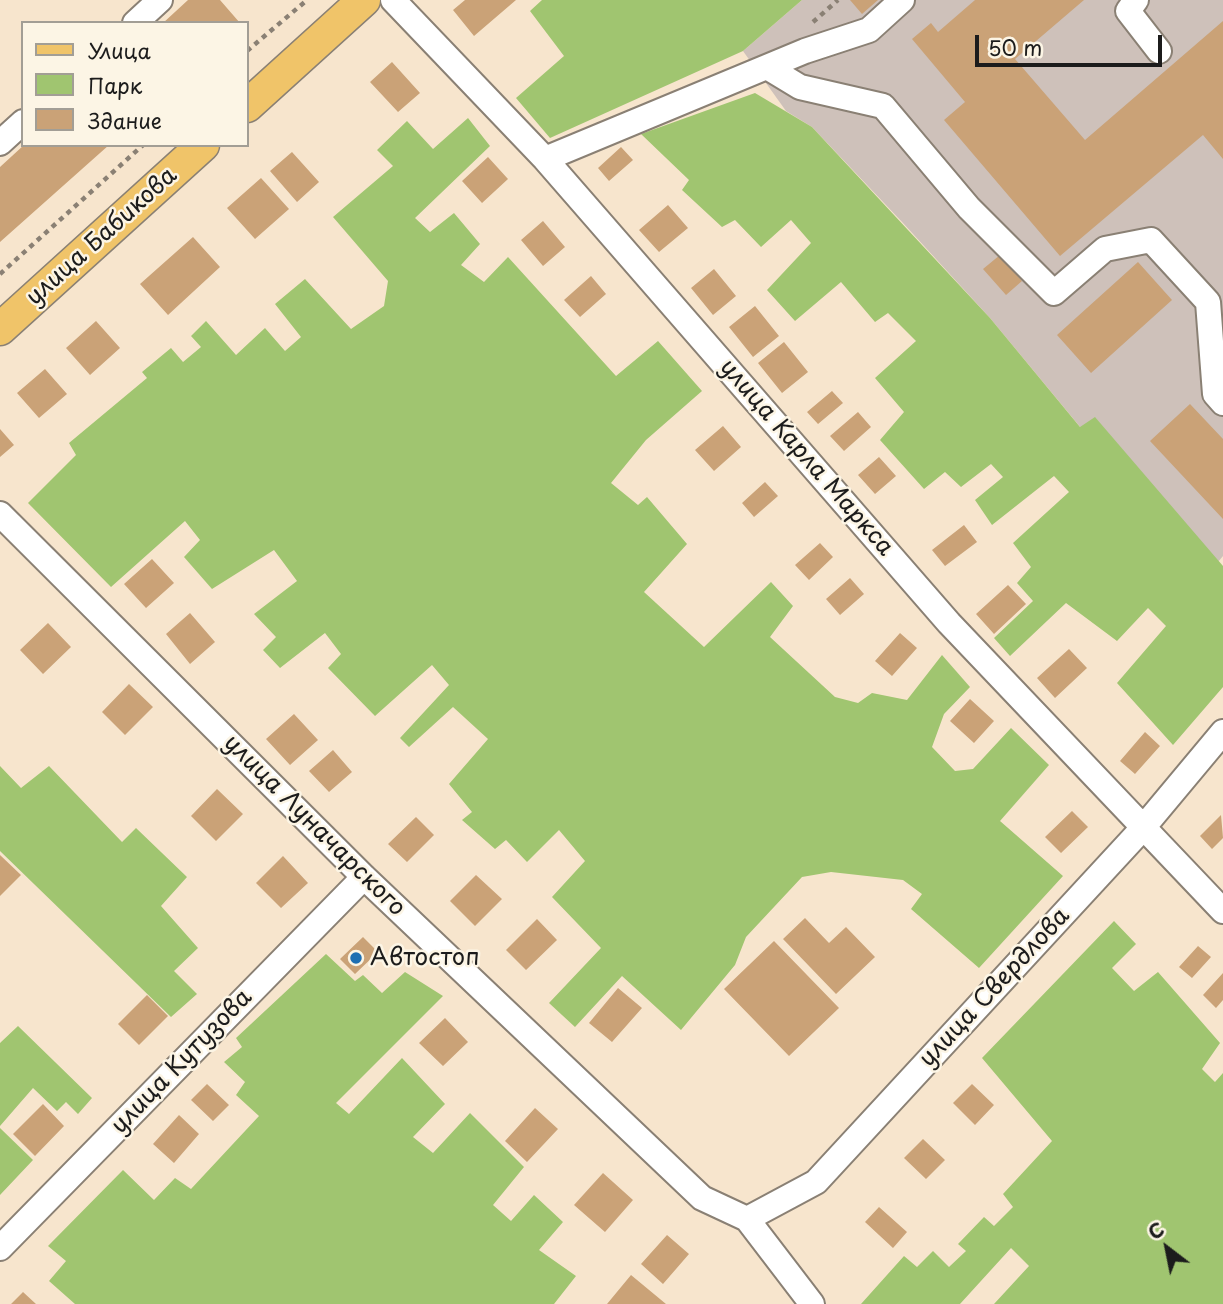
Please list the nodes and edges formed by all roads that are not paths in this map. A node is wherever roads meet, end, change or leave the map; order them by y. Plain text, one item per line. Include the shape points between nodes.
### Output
1 (160, 0) edge
2 (902, 0) edge
3 (1136, 0) edge
4 (367, 1) edge
5 (137, 21) edge
6 (1159, 51) dead end
7 (767, 67) junction
8 (248, 105) edge
9 (21, 124) edge
10 (0, 142) edge
11 (201, 147) edge
12 (545, 159) junction
13 (0, 329) edge
14 (1223, 403) edge
15 (0, 514) edge
16 (1223, 732) edge
17 (1142, 829) junction
18 (364, 877) junction
19 (1223, 911) edge
20 (747, 1219) junction
21 (0, 1248) edge
22 (812, 1304) edge

1 - 5 street
2 - 7 street via 869,30
3 - 6 street via 1128,12
4 - 8 main road
4 - 12 street, улица Карла Маркса
7 - 12 street
7 - 14 street via 800,87 883,106 969,208 1054,293 1105,249 1151,240 1208,302 1215,394
9 - 10 street
11 - 13 main road, улица Бабикова
12 - 17 street, улица Карла Маркса via 949,623
15 - 18 street, улица Луначарского
16 - 17 street, улица Свердлова
17 - 19 street, улица Карла Маркса
17 - 20 street, улица Свердлова via 816,1182
18 - 20 street, улица Луначарского via 702,1198
18 - 21 street, улица Кутузова
20 - 22 street, улица Луначарского

